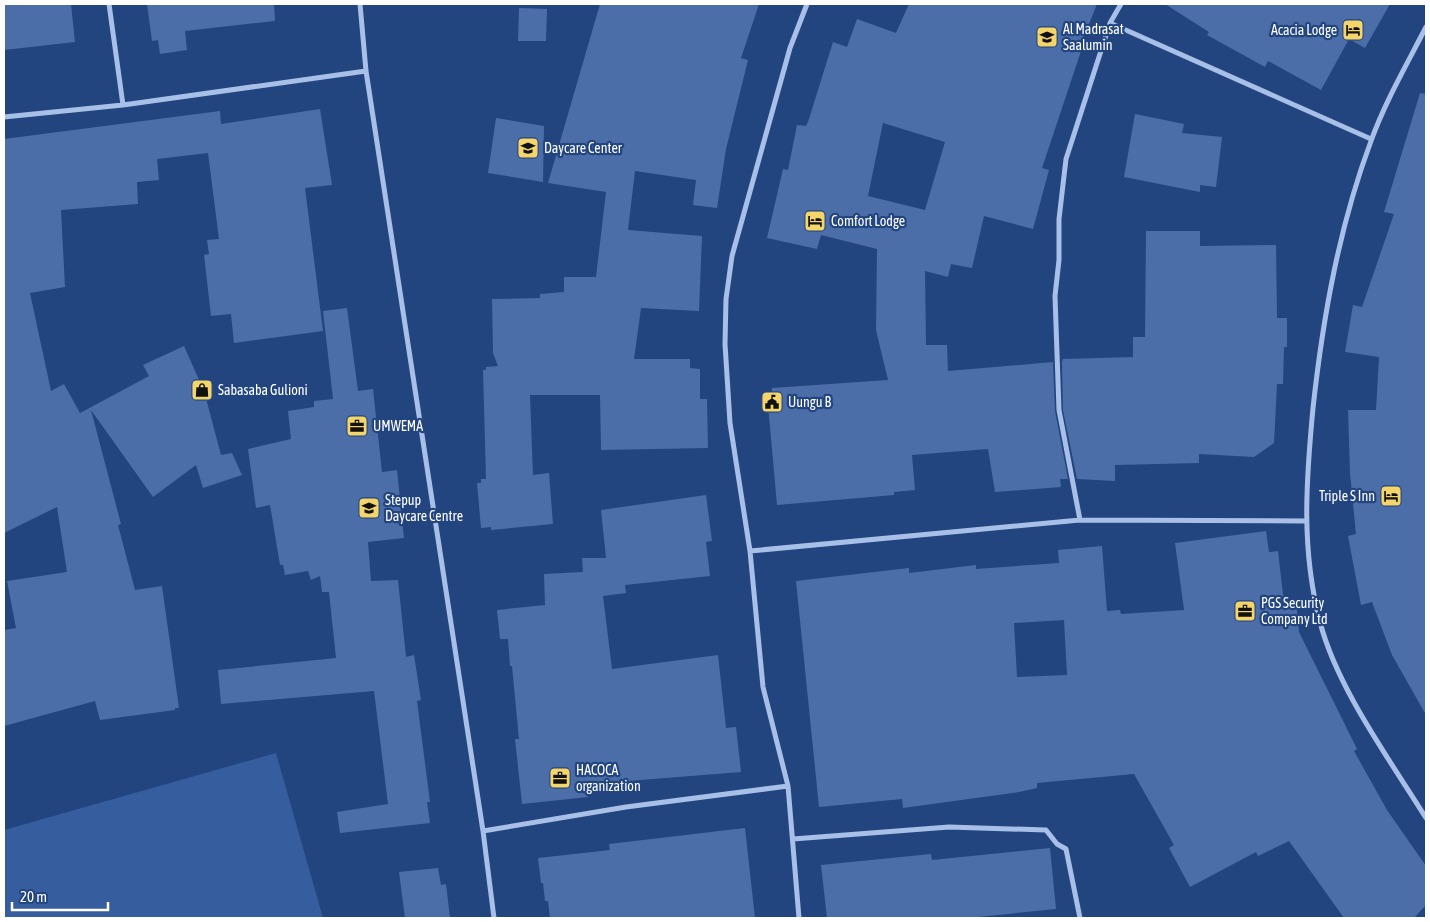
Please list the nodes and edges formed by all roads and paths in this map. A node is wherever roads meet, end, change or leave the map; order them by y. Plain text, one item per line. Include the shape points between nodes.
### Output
1 (109, 4) edge
2 (360, 4) edge
3 (807, 4) edge
4 (1121, 4) edge
5 (1110, 23) junction
6 (1426, 27) edge
7 (366, 71) junction
8 (123, 105) junction
9 (4, 117) edge
10 (1371, 139) junction
11 (1080, 520) junction
12 (1305, 521) junction
13 (750, 551) junction
14 (788, 786) junction
15 (1426, 818) edge
16 (483, 831) junction
17 (793, 839) junction
18 (494, 918) edge
19 (799, 918) edge
20 (1080, 918) edge

1 - 8 street
2 - 7 street
3 - 13 street via 790,48 743,209 726,298 730,423
4 - 5 street
5 - 10 street
5 - 11 street via 1066,158 1059,219 1055,296 1059,410
6 - 10 street
7 - 8 street
7 - 16 street
8 - 9 street
10 - 12 street via 1344,220 1320,344
11 - 12 street
11 - 13 street
12 - 15 street via 1311,581 1331,654 1355,702
13 - 14 street via 763,687
14 - 16 street via 626,807
14 - 17 street
16 - 18 street
17 - 19 street
17 - 20 street via 948,827 1046,830 1057,844 1066,849

